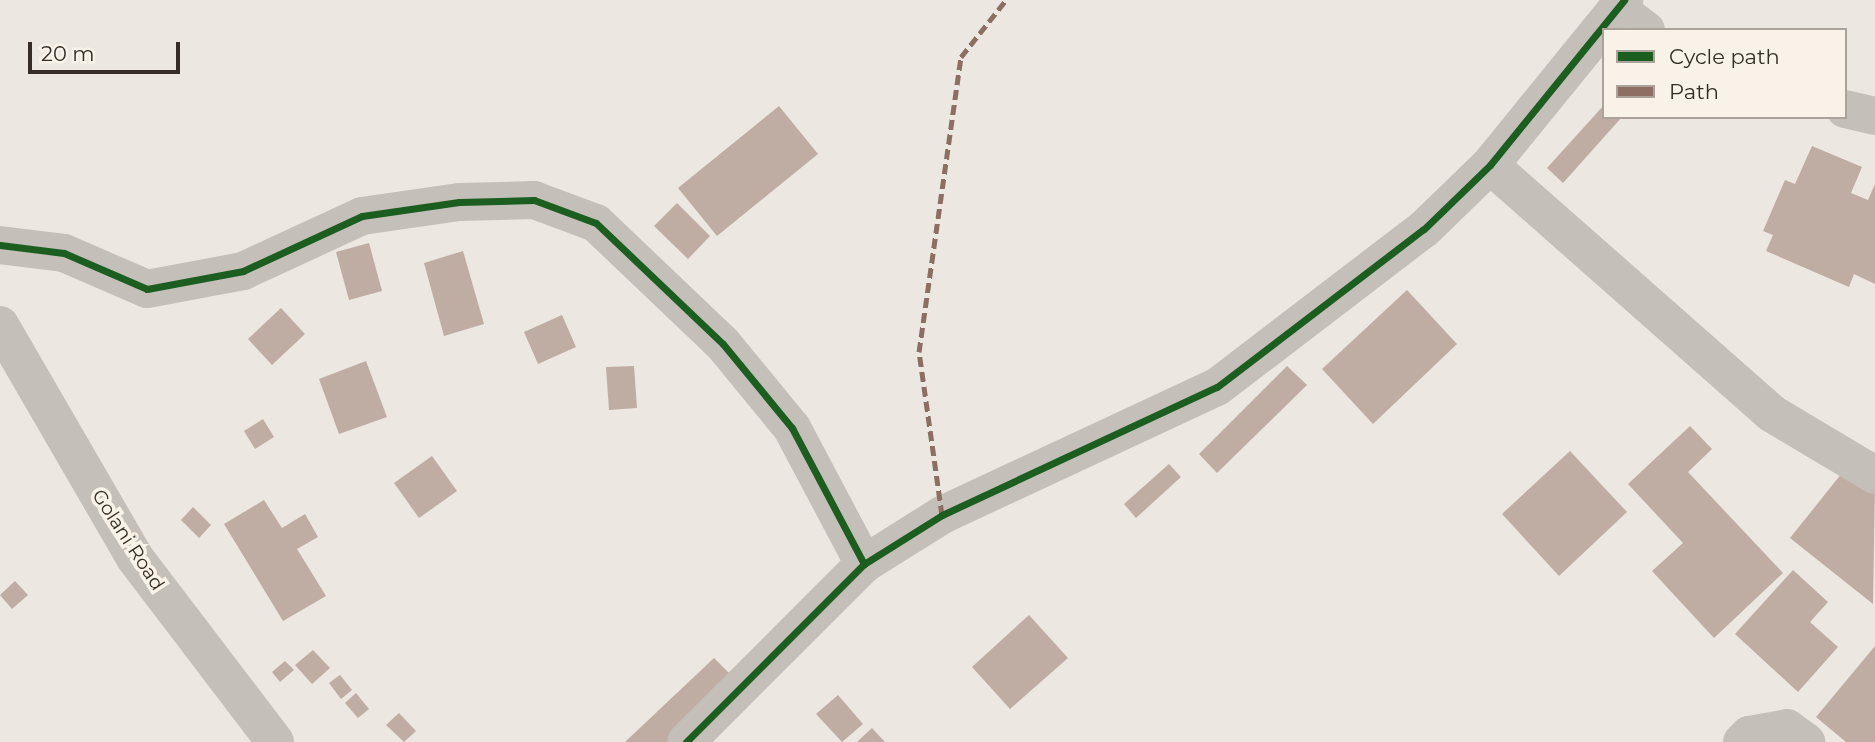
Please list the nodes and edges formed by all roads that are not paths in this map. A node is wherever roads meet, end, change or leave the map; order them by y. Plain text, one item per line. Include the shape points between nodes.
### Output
1 (1629, 13) edge
2 (1615, 28) edge
3 (1602, 43) edge
4 (1847, 109) edge
5 (1875, 116) edge
6 (1490, 166) junction
7 (0, 245) edge
8 (0, 325) edge
9 (1875, 475) edge
10 (864, 564) junction
11 (275, 742) edge
12 (686, 742) edge
13 (1742, 742) edge
14 (1806, 742) edge

1 - 2 street
3 - 6 street
4 - 5 street
6 - 9 street via 1771,413
6 - 10 street via 1424,229 1217,387 942,515
7 - 10 street via 64,253 147,289 243,271 362,216 459,202 534,200 596,223 723,344 792,428
8 - 11 street, Golani Road via 135,558
10 - 12 street
13 - 14 street via 1749,734 1787,728

